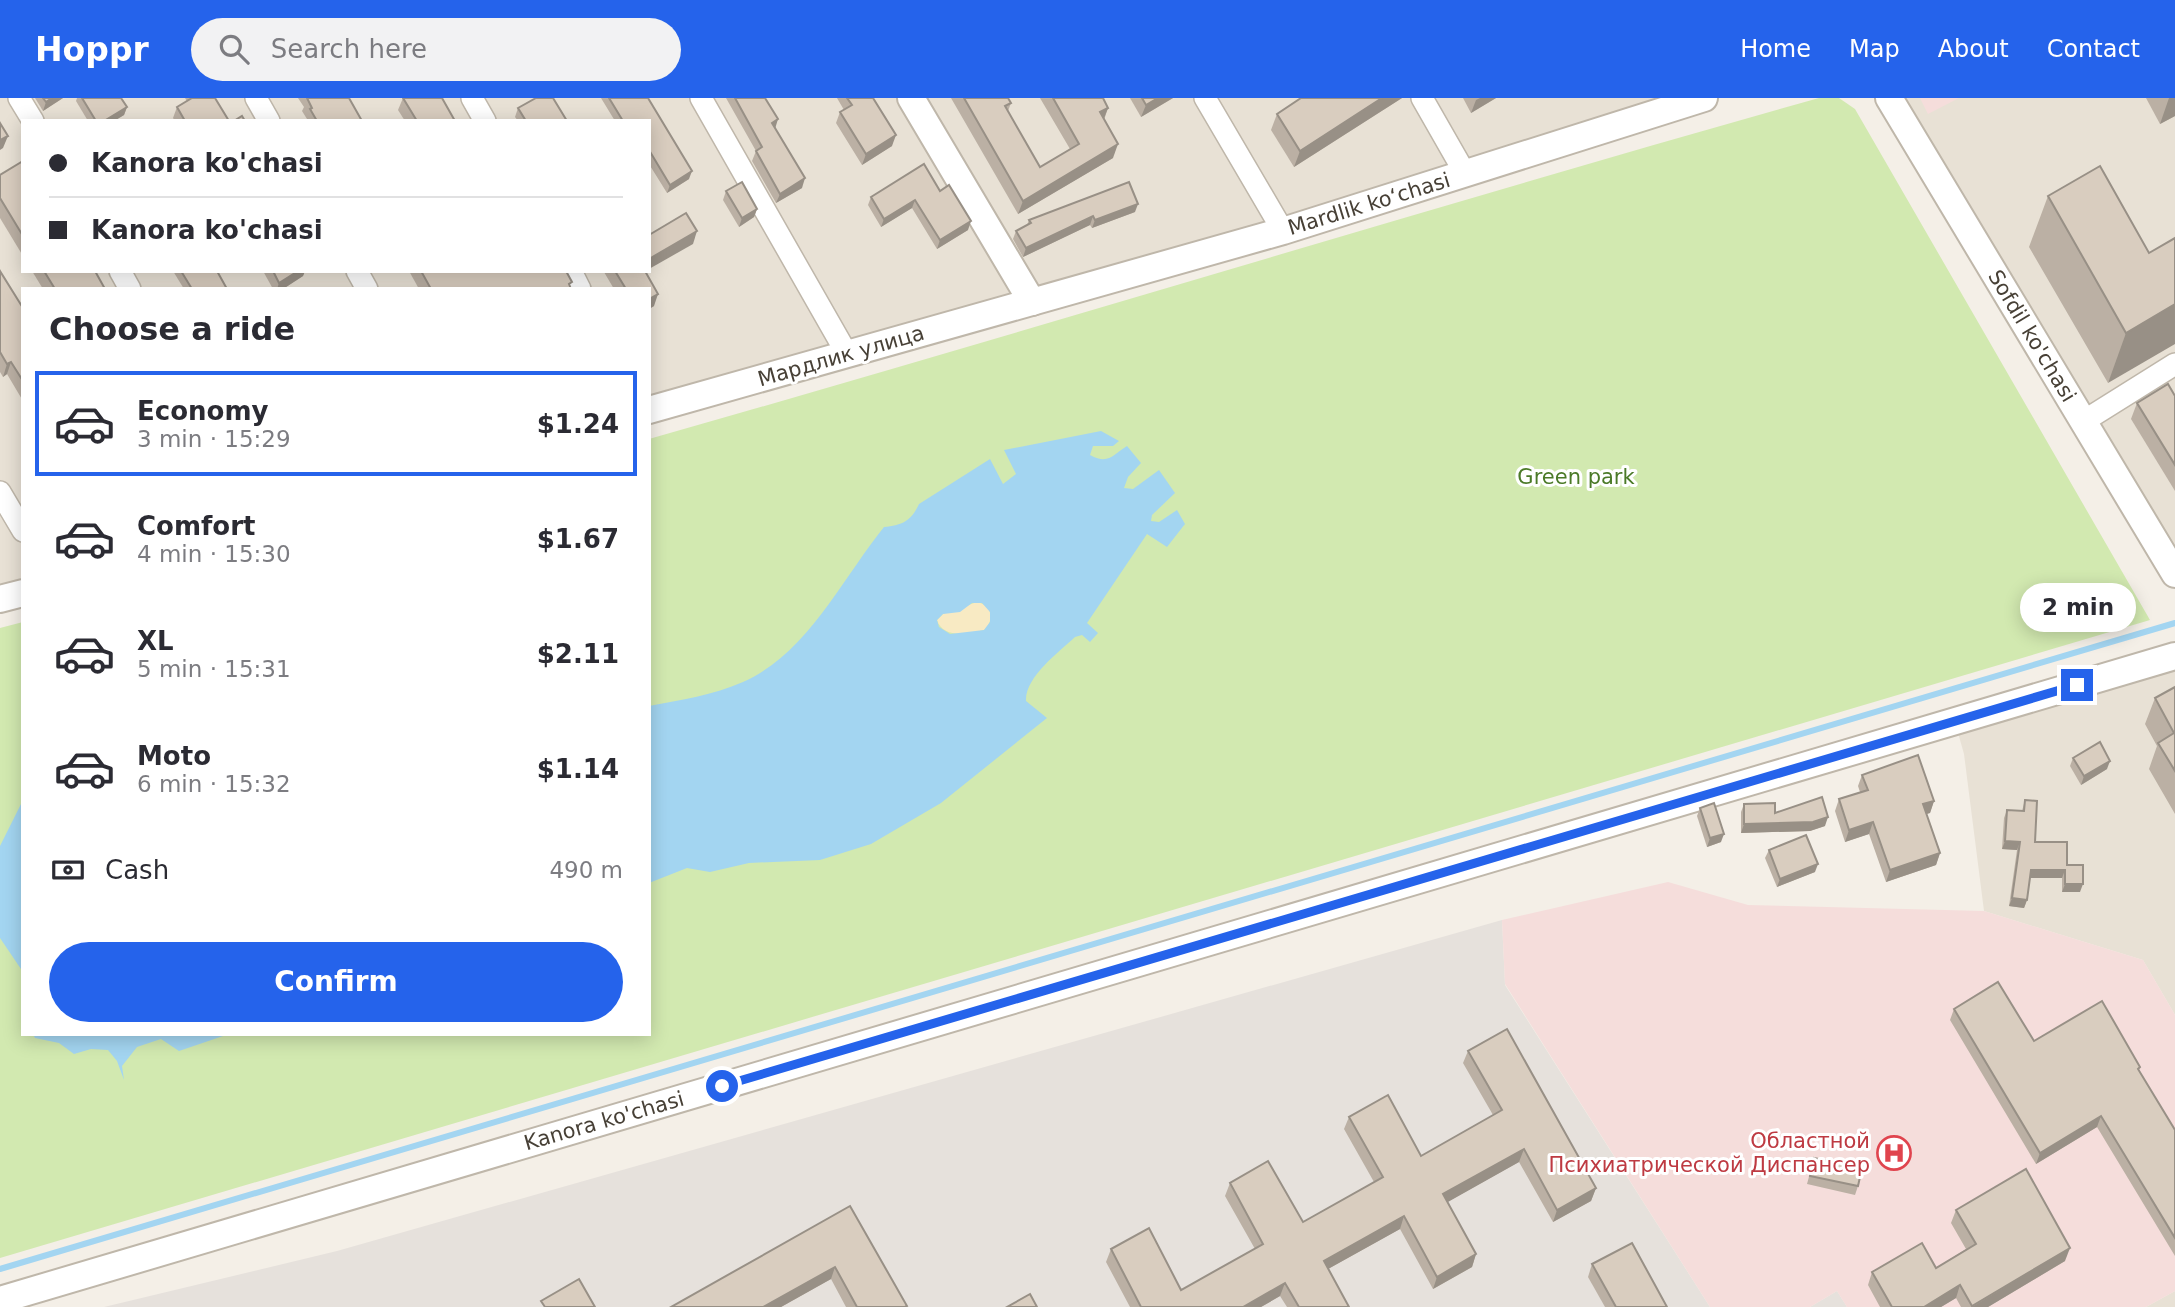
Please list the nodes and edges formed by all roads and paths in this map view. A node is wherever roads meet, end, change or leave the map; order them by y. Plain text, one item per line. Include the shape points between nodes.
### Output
1 (19, 98) edge
2 (256, 98) edge
3 (472, 98) edge
4 (701, 98) edge
5 (912, 98) edge
6 (1205, 98) edge
7 (1422, 98) edge
8 (1704, 98) edge
9 (1889, 98) edge
10 (1652, 106) edge
11 (32, 119) edge
12 (268, 119) edge
13 (484, 119) edge
14 (1466, 175) junction
15 (1283, 231) junction
16 (1032, 302) junction
17 (846, 354) junction
18 (2175, 364) edge
19 (651, 409) edge
20 (2084, 421) junction
21 (0, 492) edge
22 (21, 528) edge
23 (2175, 574) edge
24 (21, 594) edge
25 (0, 599) edge
26 (2175, 656) edge
27 (0, 1300) edge

1 - 11 street
2 - 12 street
3 - 13 street
4 - 17 street
5 - 16 street
6 - 15 street
7 - 14 street
8 - 10 street, Mardlik ko‘chasi
9 - 20 street, Sofdil ko'chasi
10 - 14 street, Mardlik ko‘chasi
14 - 15 street, Mardlik ko‘chasi
15 - 16 street, Mardlik ko‘chasi
16 - 17 street, Мардлик улица
17 - 19 street, Мардлик улица
18 - 20 street
20 - 23 street, Sofdil ko'chasi
21 - 22 street
24 - 25 street
26 - 27 street, Kanora ko'chasi

